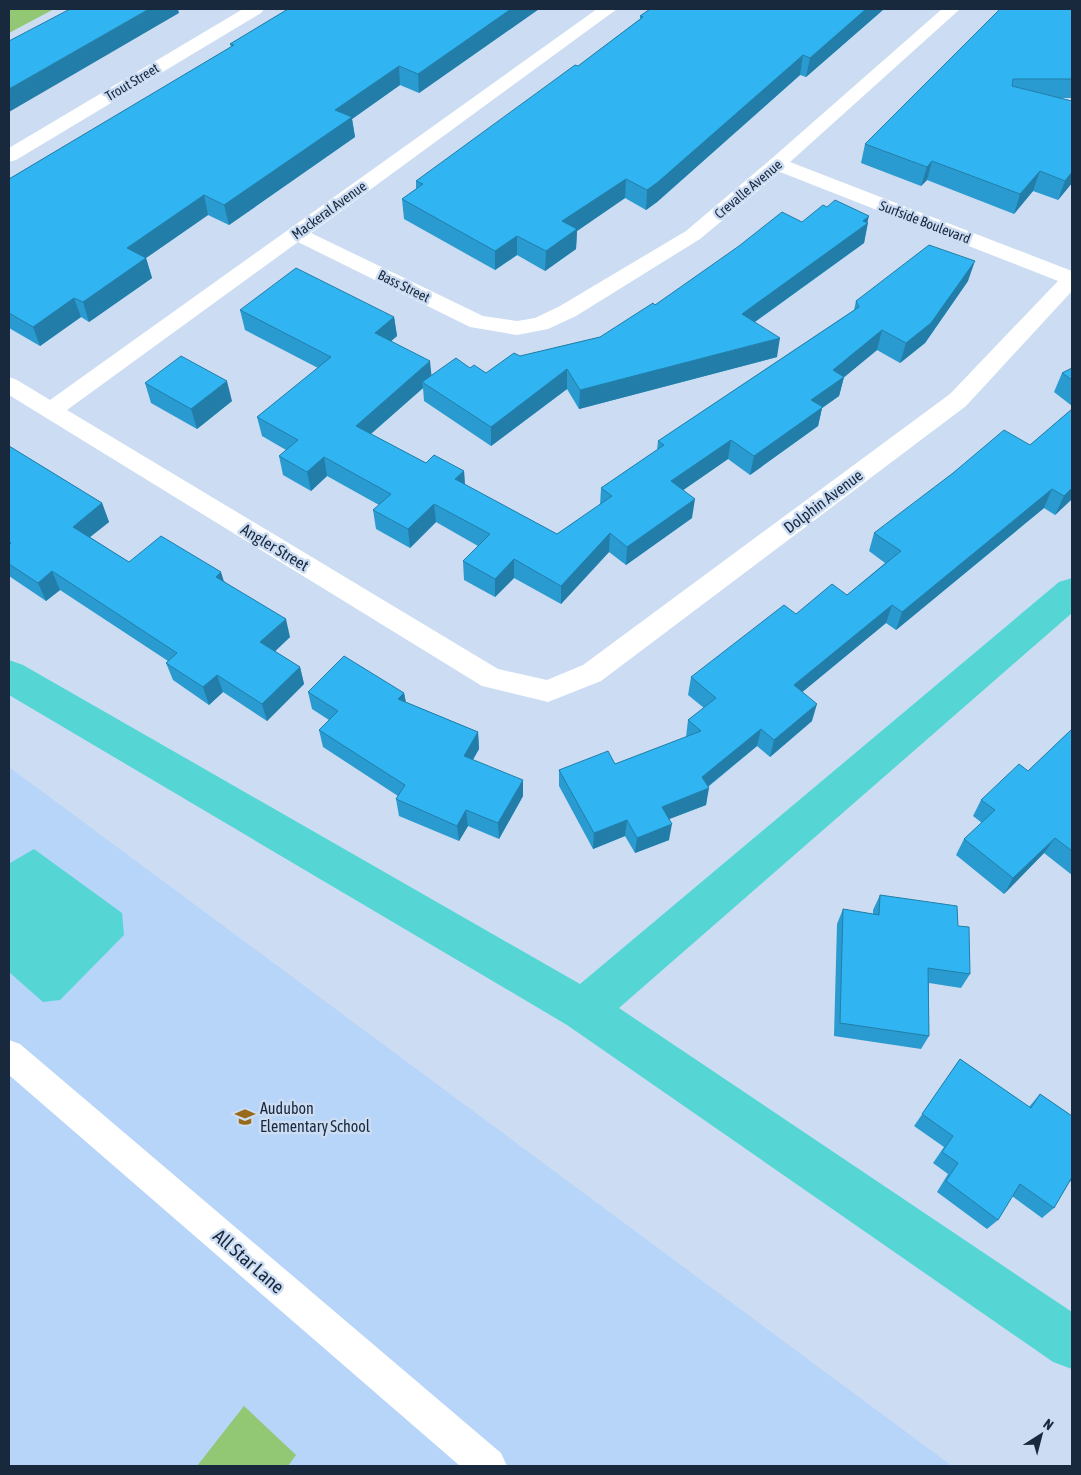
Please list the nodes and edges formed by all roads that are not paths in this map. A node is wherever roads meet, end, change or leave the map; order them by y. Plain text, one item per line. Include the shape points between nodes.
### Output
1 (255, 9) edge
2 (608, 9) edge
3 (952, 9) edge
4 (9, 156) edge
5 (777, 164) junction
6 (296, 234) junction
7 (1072, 279) edge
8 (516, 328) joint
9 (9, 386) edge
10 (50, 411) junction
11 (548, 691) joint
12 (9, 1056) edge
13 (488, 1466) edge

1 - 4 street, Trout Street
2 - 6 street, Mackeral Avenue
3 - 5 street, Crevalle Avenue
5 - 7 street, Surfside Boulevard
5 - 8 street, Crevalle Avenue via 693,235 568,311 540,324
6 - 8 street, Bass Street via 478,322
6 - 10 street, Mackeral Avenue
7 - 11 street, Dolphin Avenue via 958,400 592,673
9 - 10 street, Angler Street
10 - 11 street, Angler Street via 491,678
12 - 13 street, All Star Lane

